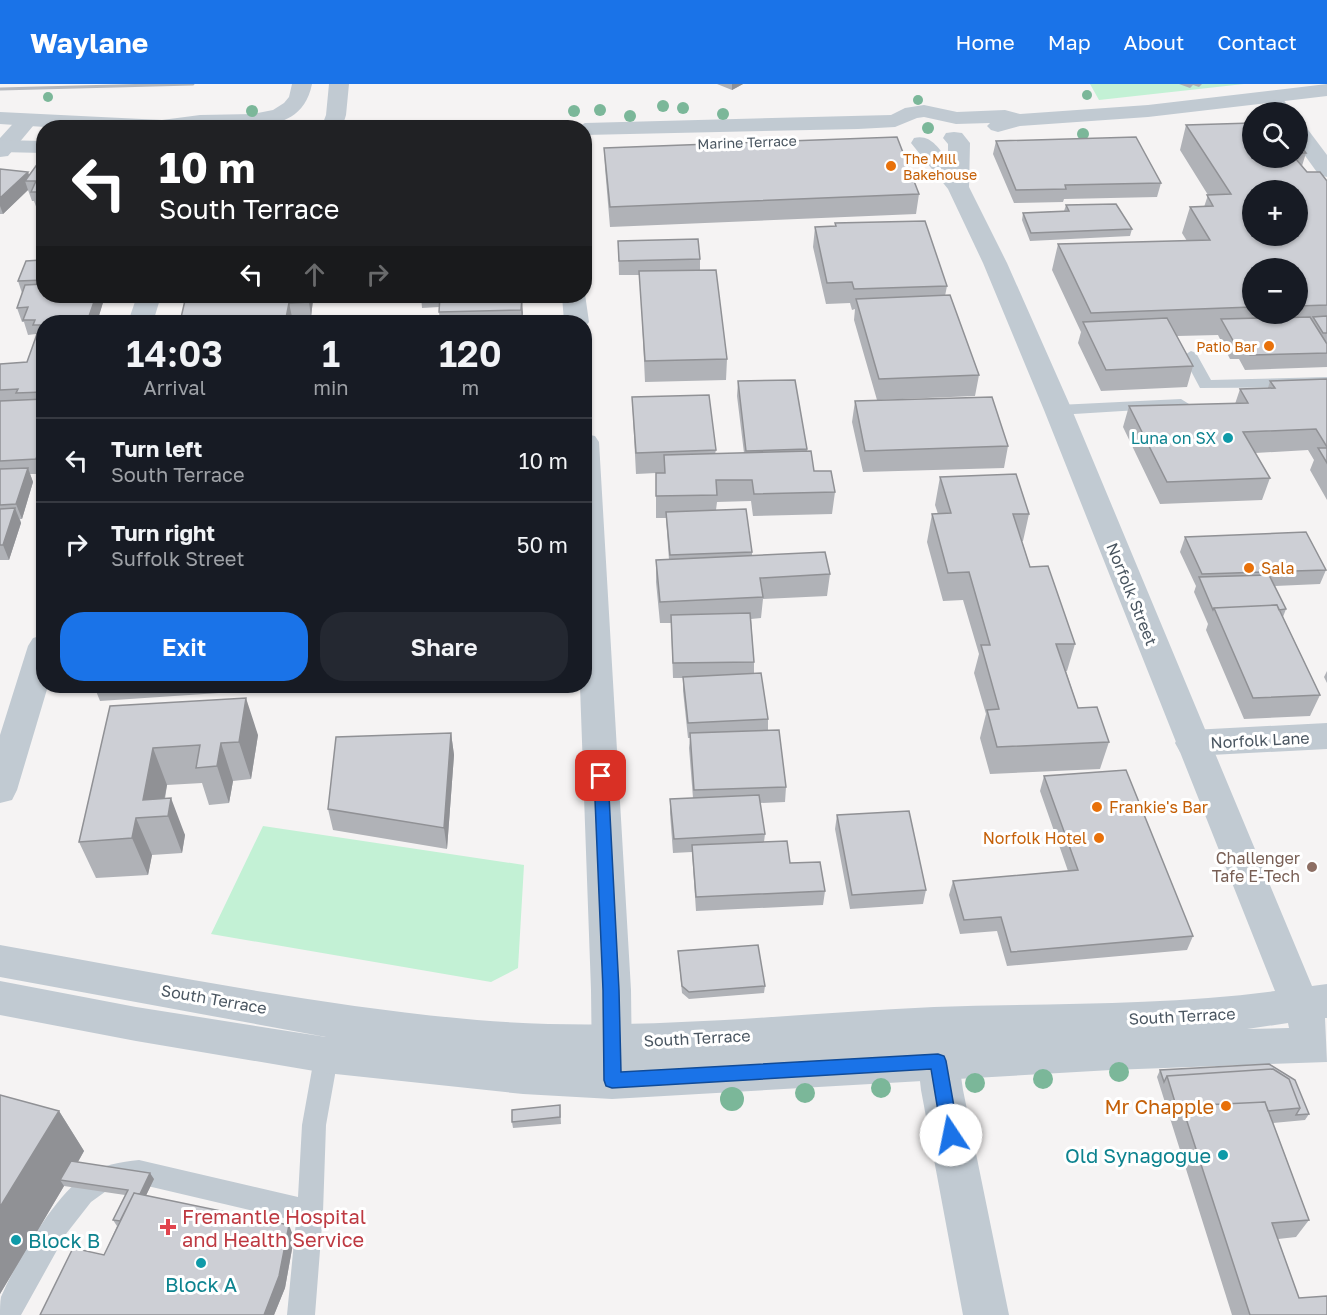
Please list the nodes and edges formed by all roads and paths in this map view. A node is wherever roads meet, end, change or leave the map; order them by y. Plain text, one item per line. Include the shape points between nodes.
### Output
1 (339, 84) edge
2 (306, 85) edge
3 (1327, 90) edge
4 (1287, 102) edge
5 (1242, 107) edge
6 (0, 118) edge
7 (27, 120) junction
8 (36, 120) edge
9 (234, 120) edge
10 (310, 120) edge
11 (333, 120) edge
12 (896, 121) junction
13 (592, 129) edge
14 (956, 131) junction
15 (916, 141) junction
16 (1308, 145) edge
17 (36, 147) edge
18 (592, 147) edge
19 (2, 148) edge
20 (1327, 170) edge
21 (958, 187) junction
22 (1191, 356) dead end
23 (1327, 382) edge
24 (1181, 404) edge
25 (1058, 410) junction
26 (592, 603) edge
27 (36, 672) edge
28 (1327, 736) edge
29 (1192, 743) junction
30 (0, 790) edge
31 (0, 962) edge
32 (0, 998) edge
33 (1313, 1003) edge
34 (330, 1038) junction
35 (936, 1043) junction
36 (1324, 1050) edge
37 (612, 1062) junction
38 (310, 1212) junction
39 (6, 1315) edge
40 (301, 1315) edge
41 (986, 1315) edge

1 - 11 street
2 - 9 street via 294,105 273,117
2 - 10 street
3 - 4 street, Marine Terrace
5 - 14 street, Marine Terrace via 1019,120
6 - 7 street
7 - 8 street
7 - 19 street
12 - 13 street, Marine Terrace
12 - 14 street, Marine Terrace via 912,112 936,112
12 - 15 street via 896,131
14 - 15 street, Marine Terrace via 944,142
14 - 21 street, Norfolk Street
15 - 18 street, Marine Terrace via 873,137
15 - 21 street, Norfolk Street
16 - 20 street
17 - 19 street
21 - 25 street, Norfolk Street
22 - 23 lane via 1206,385
24 - 25 lane
25 - 29 street, Norfolk Street
26 - 37 street
27 - 30 street
28 - 29 street, Norfolk Lane
29 - 33 street, Norfolk Street
31 - 34 street, South Terrace
32 - 34 street, South Terrace via 136,1024
33 - 35 street, South Terrace via 1230,1015
33 - 36 street, Norfolk Street
34 - 37 street, South Terrace via 523,1076
34 - 38 lane via 314,1125
35 - 36 street, South Terrace
35 - 37 street, South Terrace
35 - 41 street
38 - 39 lane via 139,1172 110,1176 92,1185 65,1212
38 - 40 lane

